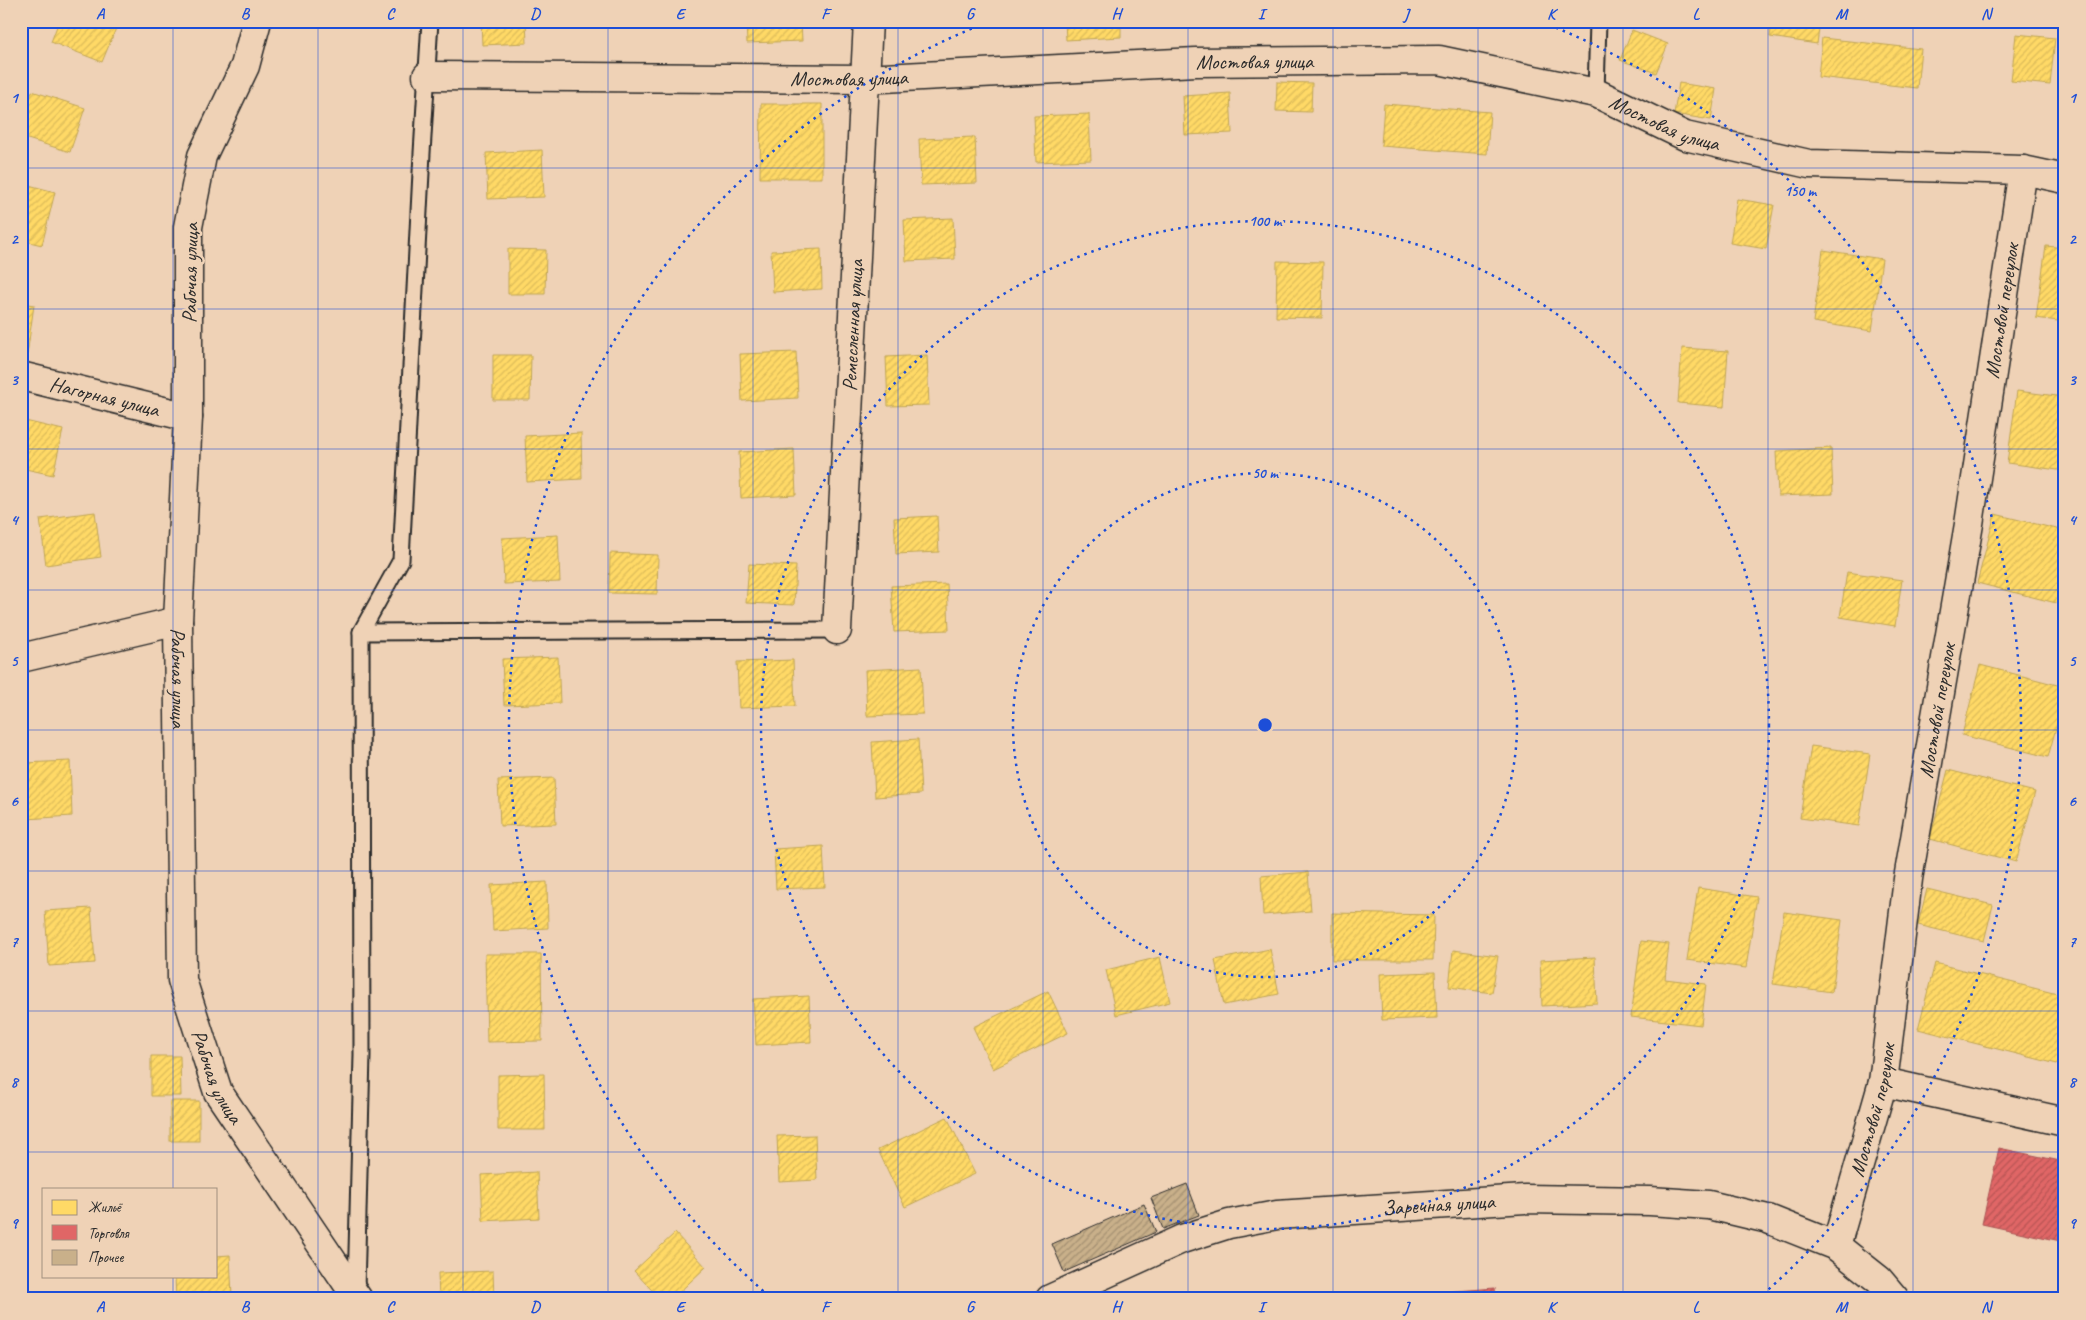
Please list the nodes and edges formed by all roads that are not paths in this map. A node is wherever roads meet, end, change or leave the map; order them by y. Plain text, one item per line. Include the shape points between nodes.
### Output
1 (257, 21) edge
2 (430, 21) edge
3 (868, 21) edge
4 (1598, 21) edge
5 (427, 76) junction
6 (864, 79) junction
7 (1596, 93) junction
8 (2023, 170) junction
9 (2065, 179) edge
10 (21, 376) edge
11 (188, 417) junction
12 (178, 621) junction
13 (837, 630) joint
14 (362, 632) junction
15 (21, 658) edge
16 (1883, 1082) junction
17 (2065, 1122) edge
18 (1836, 1246) junction
19 (357, 1297) edge
20 (1050, 1299) edge
21 (1895, 1299) edge

1 - 11 street, Рабочая улица via 245,66 202,156 188,227
2 - 5 lane
3 - 6 street, Ремесленная улица
4 - 7 lane
5 - 6 street, Мостовая улица
5 - 14 lane via 400,560
6 - 7 street, Мостовая улица via 1196,62 1439,60
6 - 13 street, Ремесленная улица
7 - 8 street, Мостовая улица via 1685,136 1808,164
8 - 9 street, Мостовая улица
8 - 16 street, Мостовой переулок via 1969,524 1908,879
10 - 11 street, Нагорная улица
11 - 12 street, Рабочая улица
12 - 15 street
12 - 19 street, Рабочая улица via 182,980 218,1092
13 - 14 lane
14 - 19 lane via 362,1055
16 - 17 street
16 - 18 street, Мостовой переулок
18 - 20 street, Заречная улица via 1768,1219 1709,1205 1650,1201 1525,1199 1277,1215 1229,1224 1182,1239
18 - 21 street, Заречная улица via 1878,1280

